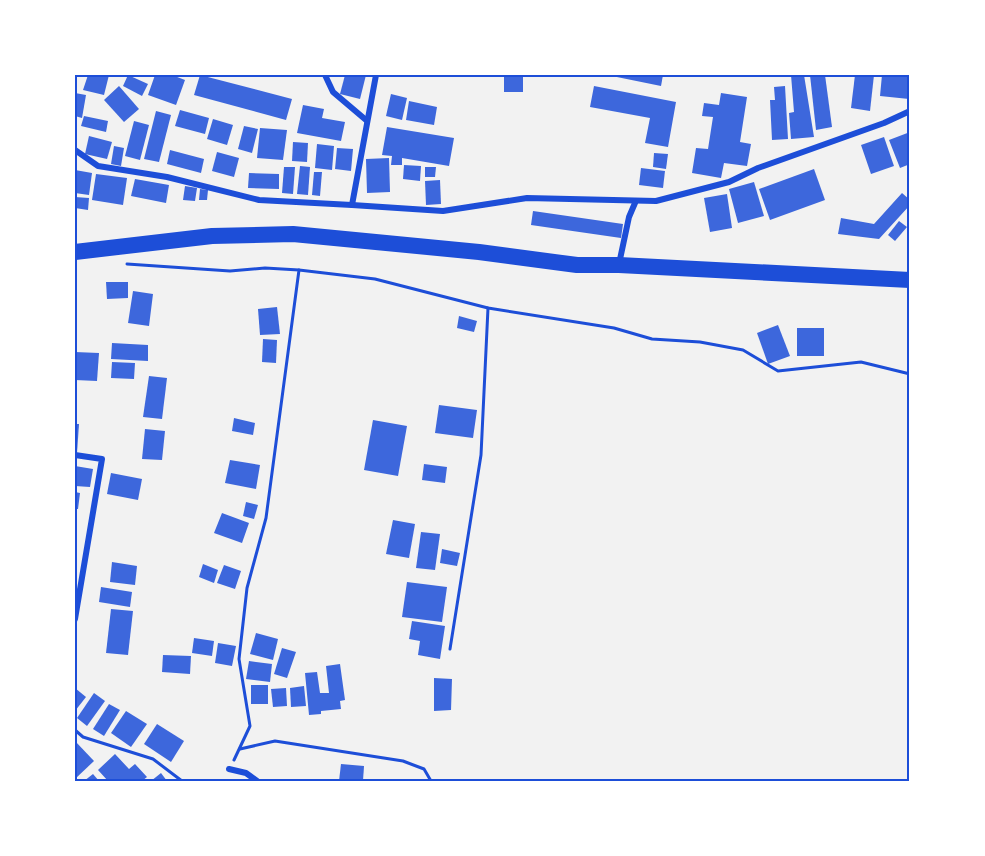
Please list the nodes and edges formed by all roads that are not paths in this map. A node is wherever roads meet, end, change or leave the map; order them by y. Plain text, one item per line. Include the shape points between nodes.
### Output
1 (325, 75) edge
2 (376, 75) edge
3 (910, 111) edge
4 (366, 120) junction
5 (75, 150) edge
6 (635, 203) junction
7 (352, 205) junction
8 (75, 252) edge
9 (619, 265) junction
10 (910, 280) edge
11 (75, 455) edge
12 (75, 619) edge
13 (229, 769) road end
14 (256, 781) edge

1 - 4 street via 333,92
2 - 4 street
3 - 6 street via 729,182
4 - 7 street
5 - 7 street via 98,166 167,177 259,201
6 - 7 street via 527,198 443,212
6 - 9 street via 628,217
8 - 9 highway via 212,236 293,234 577,265
9 - 10 highway
11 - 12 street via 102,459
13 - 14 street via 246,773

